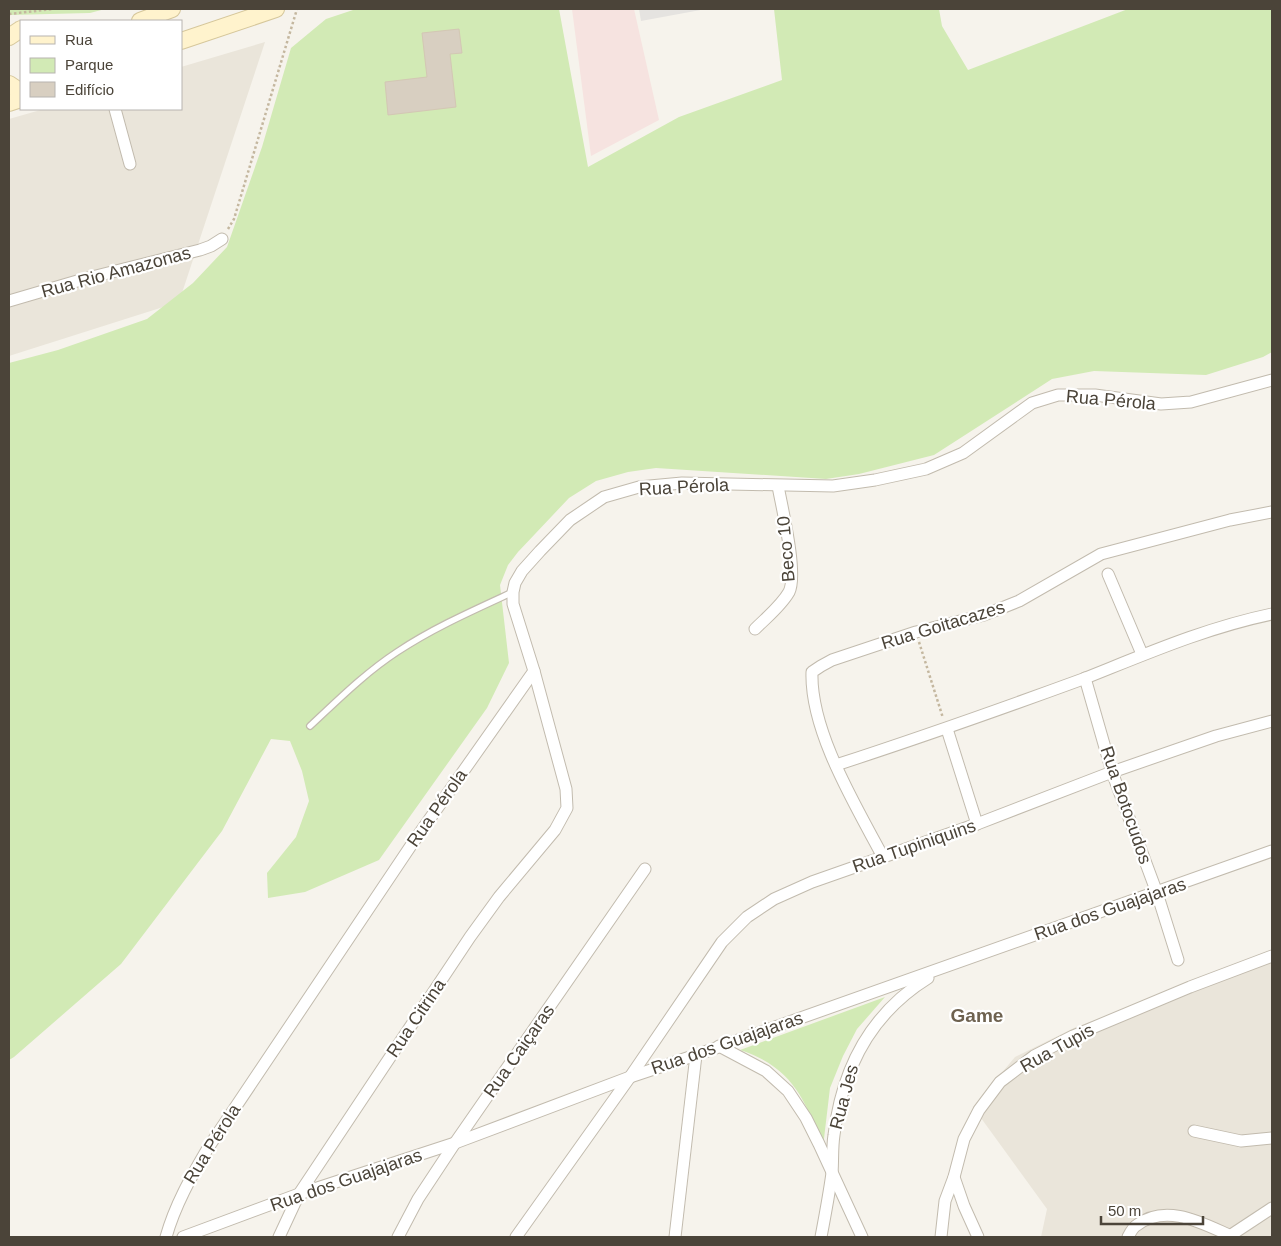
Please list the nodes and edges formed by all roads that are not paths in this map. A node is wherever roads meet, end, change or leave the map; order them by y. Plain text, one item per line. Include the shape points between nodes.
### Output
1 (172, 9) edge
2 (276, 9) edge
3 (143, 20) edge
4 (20, 30) edge
5 (9, 37) edge
6 (182, 41) edge
7 (9, 84) edge
8 (20, 91) edge
9 (115, 110) edge
10 (130, 164) dead end
11 (222, 239) road end
12 (9, 301) edge
13 (1272, 380) edge
14 (778, 486) junction
15 (1272, 512) edge
16 (1108, 574) dead end
17 (513, 592) junction
18 (1272, 614) edge
19 (755, 629) dead end
20 (1142, 654) junction
21 (534, 671) junction
22 (1085, 678) junction
23 (1272, 721) edge
24 (310, 726) dead end
25 (947, 729) junction
26 (836, 766) junction
27 (1112, 772) junction
28 (977, 824) junction
29 (1272, 851) edge
30 (883, 857) junction
31 (645, 869) dead end
32 (1157, 893) junction
33 (1272, 956) edge
34 (1178, 960) dead end
35 (946, 966) junction
36 (719, 1046) junction
37 (696, 1055) junction
38 (630, 1076) junction
39 (1194, 1132) dead end
40 (1272, 1138) edge
41 (455, 1143) junction
42 (832, 1172) junction
43 (954, 1177) junction
44 (299, 1194) junction
45 (1272, 1208) edge
46 (1229, 1236) edge
47 (166, 1237) edge
48 (183, 1237) edge
49 (279, 1237) edge
50 (398, 1237) edge
51 (516, 1237) edge
52 (675, 1237) edge
53 (821, 1237) edge
54 (862, 1237) edge
55 (941, 1237) edge
56 (978, 1237) edge
57 (1128, 1237) edge

1 - 3 main road
2 - 6 main road
4 - 5 main road
7 - 8 main road
9 - 10 street
11 - 12 street, Rua Rio Amazonas via 200,250
13 - 14 street, Rua Pérola via 1191,402 1161,404 1095,395 1058,395 1032,403 963,453 926,469 833,486
14 - 17 street, Rua Pérola via 682,483 639,487 604,498 570,520 540,550 522,571
14 - 19 street, Beco 10 via 792,579 783,601
15 - 26 street, Rua Goitacazes via 1101,554 1019,601 984,615 916,632 821,666 812,672 813,696
16 - 20 street
17 - 21 street via 516,617
17 - 24 lane via 398,651
18 - 20 street via 1242,620
20 - 22 street
21 - 44 street, Rua Citrina via 566,789 567,808 555,830 470,937
21 - 47 street, Rua Pérola via 412,844 208,1148 184,1190
22 - 25 street
22 - 27 street, Rua Botocudos
23 - 27 street, Rua Tupiniquins via 1216,736
25 - 26 street
25 - 28 street
26 - 30 street
27 - 28 street, Rua Tupiniquins
27 - 32 street, Rua Botocudos
28 - 30 street, Rua Tupiniquins
29 - 32 street, Rua dos Guajajaras
30 - 38 street, Rua Tupiniquins via 812,882 774,899 747,917 722,942
31 - 41 street, Rua Caiçaras
32 - 34 street, Rua Botocudos
32 - 35 street, Rua dos Guajajaras
33 - 43 street, Rua Tupis via 1118,1016 1034,1056 1000,1082 978,1110 964,1139
35 - 36 street, Rua dos Guajajaras
35 - 42 street, Rua Jes via 916,985 886,1011 852,1062 834,1135
36 - 37 street, Rua dos Guajajaras
36 - 42 street via 766,1071 788,1091 806,1118
37 - 38 street, Rua dos Guajajaras
37 - 52 street
38 - 41 street, Rua dos Guajajaras
38 - 51 street, Rua Tupiniquins
39 - 40 street via 1241,1141
41 - 44 street, Rua dos Guajajaras
41 - 50 street, Rua Caiçaras via 418,1199
42 - 53 street, Rua Jes
42 - 54 street
43 - 55 street, Rua Tupis via 945,1200
43 - 56 street
44 - 48 street, Rua dos Guajajaras
44 - 49 street, Rua Citrina
45 - 46 street
46 - 57 street via 1194,1219 1168,1215 1136,1225

